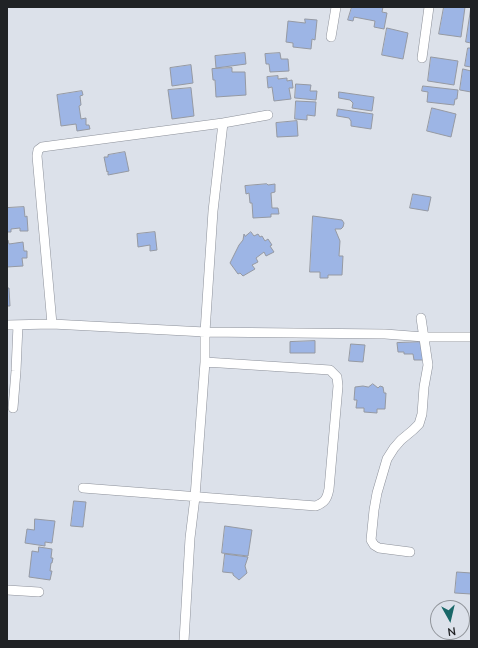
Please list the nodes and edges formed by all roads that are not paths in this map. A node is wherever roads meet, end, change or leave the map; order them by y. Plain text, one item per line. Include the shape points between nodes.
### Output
1 (336, 7) edge
2 (429, 7) edge
3 (331, 37) dead end
4 (422, 58) dead end
5 (268, 115) dead end
6 (223, 123) junction
7 (421, 318) dead end
8 (52, 324) junction
9 (7, 325) edge
10 (18, 325) junction
11 (205, 332) junction
12 (424, 337) junction
13 (471, 337) edge
14 (205, 362) junction
15 (14, 408) dead end
16 (83, 488) dead end
17 (195, 497) junction
18 (410, 552) dead end
19 (7, 590) edge
20 (39, 592) dead end
21 (184, 641) edge

1 - 3 street
2 - 4 street
5 - 6 street
6 - 8 street via 39,149 36,156
6 - 11 street via 213,211
7 - 12 street
8 - 10 street
8 - 11 street
9 - 10 street
10 - 15 street
11 - 12 street via 385,334
11 - 14 street
12 - 13 street
12 - 18 street via 428,365 422,414 419,424 394,448 387,459 377,493 371,540 379,548
14 - 17 street
14 - 17 street via 330,370 336,377 338,386 328,497 323,503 316,506
16 - 17 street
17 - 21 street
19 - 20 street

